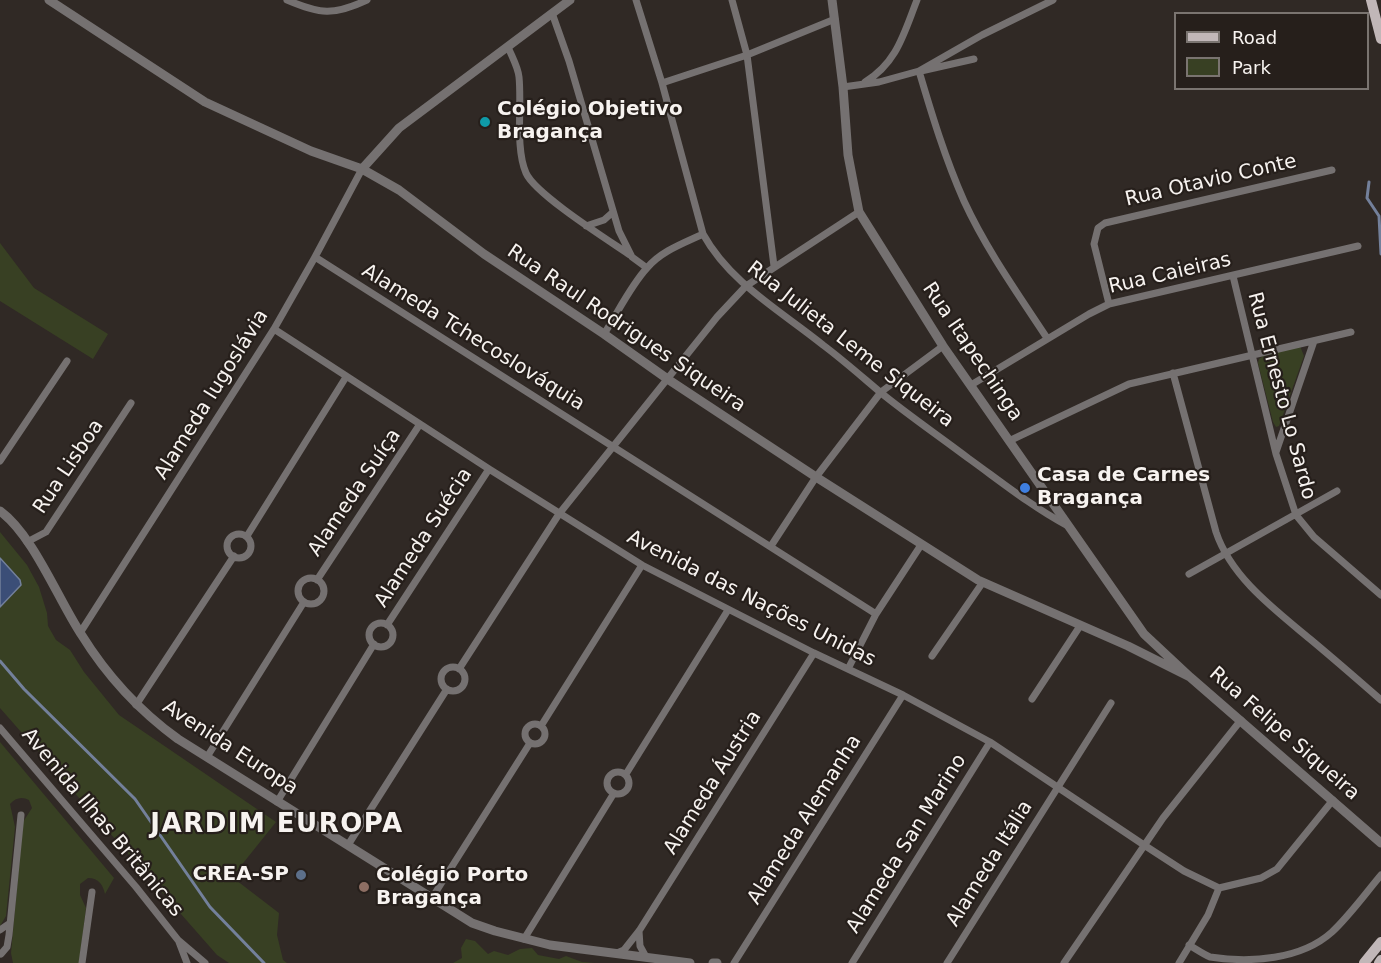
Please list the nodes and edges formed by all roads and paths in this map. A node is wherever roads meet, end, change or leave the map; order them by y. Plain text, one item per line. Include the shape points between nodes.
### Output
1 (49, 0) edge
2 (287, 0) edge
3 (367, 0) edge
4 (570, 0) edge
5 (636, 0) edge
6 (732, 0) edge
7 (832, 0) edge
8 (917, 0) edge
9 (1053, 0) edge
10 (1371, 0) edge
11 (552, 14) junction
12 (835, 19) junction
13 (1381, 39) edge
14 (508, 47) junction
15 (747, 56) junction
16 (974, 59) dead end
17 (919, 70) junction
18 (662, 83) junction
19 (860, 85) junction
20 (843, 87) junction
21 (362, 169) junction
22 (1332, 170) dead end
23 (613, 212) junction
24 (859, 212) junction
25 (586, 226) junction
26 (703, 234) junction
27 (1358, 246) dead end
28 (315, 257) junction
29 (632, 257) junction
30 (774, 266) junction
31 (647, 268) junction
32 (1233, 276) junction
33 (746, 286) junction
34 (1109, 304) junction
35 (274, 329) junction
36 (1351, 332) dead end
37 (604, 334) junction
38 (1047, 338) junction
39 (1314, 341) junction
40 (943, 346) junction
41 (1252, 355) junction
42 (67, 361) dead end
43 (1173, 373) junction
44 (346, 377) junction
45 (669, 380) junction
46 (971, 385) junction
47 (881, 392) junction
48 (131, 403) dead end
49 (420, 424) junction
50 (1011, 440) junction
51 (613, 446) junction
52 (1276, 454) junction
53 (0, 461) edge
54 (489, 469) junction
55 (816, 477) junction
56 (1336, 491) dead end
57 (0, 511) edge
58 (560, 514) junction
59 (1296, 514) junction
60 (1070, 526) junction
61 (247, 536) junction
62 (27, 542) junction
63 (921, 544) junction
64 (771, 546) junction
65 (1224, 553) junction
66 (234, 556) junction
67 (642, 565) junction
68 (1189, 574) dead end
69 (317, 580) junction
70 (983, 582) junction
71 (1381, 595) edge
72 (304, 602) junction
73 (728, 610) junction
74 (876, 614) junction
75 (387, 625) junction
76 (1080, 626) junction
77 (80, 633) junction
78 (1144, 634) junction
79 (374, 644) junction
80 (1128, 646) junction
81 (814, 653) junction
82 (932, 656) dead end
83 (459, 669) junction
84 (848, 669) junction
85 (1190, 677) junction
86 (447, 689) junction
87 (903, 695) junction
88 (1032, 699) dead end
89 (1381, 699) edge
90 (1111, 703) dead end
91 (136, 705) junction
92 (1241, 720) junction
93 (542, 726) junction
94 (0, 728) edge
95 (990, 742) junction
96 (530, 743) junction
97 (207, 757) junction
98 (626, 774) junction
99 (1057, 789) junction
100 (614, 794) junction
101 (1334, 800) junction
102 (277, 802) junction
103 (21, 815) dead end
104 (1381, 843) edge
105 (348, 845) junction
106 (1144, 846) junction
107 (1381, 875) edge
108 (1219, 888) junction
109 (92, 892) dead end
110 (432, 898) junction
111 (10, 923) junction
112 (0, 930) edge
113 (639, 931) junction
114 (524, 939) junction
115 (178, 940) junction
116 (1381, 942) edge
117 (1189, 945) junction
118 (617, 953) junction
119 (0, 954) edge
120 (646, 957) junction
121 (949, 961) edge
122 (4, 963) edge
123 (82, 963) edge
124 (187, 963) edge
125 (205, 963) edge
126 (690, 963) edge
127 (734, 963) edge
128 (852, 963) edge
129 (1064, 963) edge
130 (1179, 963) edge
131 (1364, 963) edge

1 - 21 street, Rua Raul Rodrigues Siqueira via 205,102 305,148
2 - 3 street via 318,12
4 - 11 street
5 - 18 street, Rua Julieta Leme Siqueira
6 - 15 street
7 - 12 street, Rua Itapechinga
8 - 19 street via 892,59
9 - 17 street
10 - 13 main road
11 - 14 street
11 - 23 street
12 - 15 street
12 - 20 street, Rua Itapechinga
14 - 21 street via 399,128
14 - 25 street via 519,76 526,173 532,183
15 - 18 street
15 - 30 street
16 - 17 street
17 - 19 street
17 - 38 street via 939,138 965,202
18 - 26 street, Rua Julieta Leme Siqueira
19 - 20 street
20 - 24 street, Rua Itapechinga via 848,155
21 - 28 street, Alameda Iugoslávia
21 - 37 street, Rua Raul Rodrigues Siqueira via 399,190 484,254
22 - 34 street, Rua Otavio Conte via 1104,223 1098,228 1094,244
23 - 25 street
23 - 29 street
24 - 30 street
24 - 40 street, Rua Itapechinga
25 - 29 street
26 - 31 street via 659,257
26 - 33 street, Rua Julieta Leme Siqueira via 724,265
27 - 32 street, Rua Caieiras
28 - 35 street, Alameda Iugoslávia
28 - 51 street, Alameda Tchecoslováquia
29 - 31 street
30 - 33 street
31 - 37 street
32 - 34 street, Rua Caieiras
32 - 41 street, Rua Ernesto Lo Sardo
33 - 45 street
33 - 47 street, Rua Julieta Leme Siqueira
34 - 38 street, Rua Caieiras
35 - 44 street, Avenida das Nações Unidas
35 - 77 street, Alameda Iugoslávia
36 - 39 street
37 - 45 street, Rua Raul Rodrigues Siqueira
38 - 46 street, Rua Caieiras
39 - 41 street
39 - 52 street
40 - 46 street, Rua Itapechinga
40 - 47 street
41 - 43 street
41 - 52 street, Rua Ernesto Lo Sardo
42 - 53 street
43 - 50 street via 1129,384
43 - 65 street
44 - 49 street, Avenida das Nações Unidas
44 - 61 street
45 - 51 street
45 - 55 street, Rua Raul Rodrigues Siqueira
46 - 50 street, Rua Itapechinga
47 - 55 street
47 - 60 street, Rua Julieta Leme Siqueira via 1016,494
48 - 62 street, Rua Lisboa via 46,532
49 - 54 street, Avenida das Nações Unidas
49 - 69 street, Alameda Suíça
50 - 60 street, Rua Itapechinga
51 - 58 street
51 - 64 street, Alameda Tchecoslováquia
52 - 59 street, Rua Ernesto Lo Sardo
54 - 58 street, Avenida das Nações Unidas
54 - 75 street, Alameda Suécia
55 - 63 street, Rua Raul Rodrigues Siqueira
55 - 64 street
56 - 59 street
57 - 62 street, Avenida Europa
58 - 67 street, Avenida das Nações Unidas
58 - 83 street
59 - 65 street
59 - 71 street, Rua Ernesto Lo Sardo via 1314,537
60 - 78 street, Rua Itapechinga
61 - 66 street via 251,543 248,553
61 - 66 street via 239,534 230,539 228,547
62 - 77 street, Avenida Europa
63 - 70 street, Rua Raul Rodrigues Siqueira
63 - 74 street
64 - 74 street, Alameda Tchecoslováquia
65 - 68 street
65 - 89 street via 1239,574 1283,616
66 - 91 street
67 - 73 street, Avenida das Nações Unidas
67 - 93 street
69 - 72 street, Alameda Suíça via 304,580 299,587
69 - 72 street, Alameda Suíça via 324,590 322,598 312,604
70 - 76 street, Rua Raul Rodrigues Siqueira
70 - 82 street
72 - 97 street, Alameda Suíça
73 - 81 street, Avenida das Nações Unidas
73 - 98 street
74 - 84 street
75 - 79 street, Alameda Suécia via 392,632 391,640 382,646
75 - 79 street, Alameda Suécia via 380,623 371,628 369,639
76 - 80 street, Rua Raul Rodrigues Siqueira
76 - 88 street
77 - 91 street, Avenida Europa via 107,673
78 - 80 street
78 - 85 street, Rua Itapechinga
79 - 102 street, Alameda Suécia
80 - 85 street, Rua Raul Rodrigues Siqueira
81 - 84 street, Avenida das Nações Unidas
81 - 113 street, Alameda Áustria
83 - 86 street via 464,683 459,689
83 - 86 street via 452,667 443,673 442,684
84 - 87 street, Avenida das Nações Unidas
85 - 92 street, Rua Felipe Siqueira
86 - 105 street
87 - 95 street, Avenida das Nações Unidas
87 - 127 street, Alameda Alemanha
90 - 99 street, Alameda Itália
91 - 97 street, Avenida Europa
92 - 101 street, Rua Felipe Siqueira
92 - 106 street
93 - 96 street via 544,738 540,743
93 - 96 street via 532,724 526,728 525,738
94 - 115 street, Avenida Ilhas Britânicas
95 - 99 street, Avenida das Nações Unidas
95 - 128 street, Alameda San Marino
96 - 110 street
97 - 102 street, Avenida Europa
98 - 100 street via 627,790
98 - 100 street via 615,772 609,777 607,785
99 - 106 street, Avenida das Nações Unidas
99 - 121 street, Alameda Itália
100 - 114 street
101 - 104 street, Rua Felipe Siqueira
101 - 108 street via 1277,869 1261,878
102 - 105 street, Avenida Europa
103 - 111 street
105 - 110 street, Avenida Europa
106 - 108 street, Avenida das Nações Unidas
106 - 129 street
107 - 117 street via 1331,933 1295,954 1268,962 1241,963 1209,957
108 - 117 street
109 - 123 street
110 - 114 street, Avenida Europa via 472,922
111 - 112 street
111 - 119 street via 7,947
113 - 118 street, Alameda Áustria
113 - 120 street
114 - 118 street, Avenida Europa
115 - 124 street, Avenida Ilhas Britânicas
115 - 125 street, Avenida Ilhas Britânicas
116 - 131 main road
117 - 130 street
118 - 120 street, Avenida Europa
119 - 122 street
120 - 126 street, Avenida Europa

